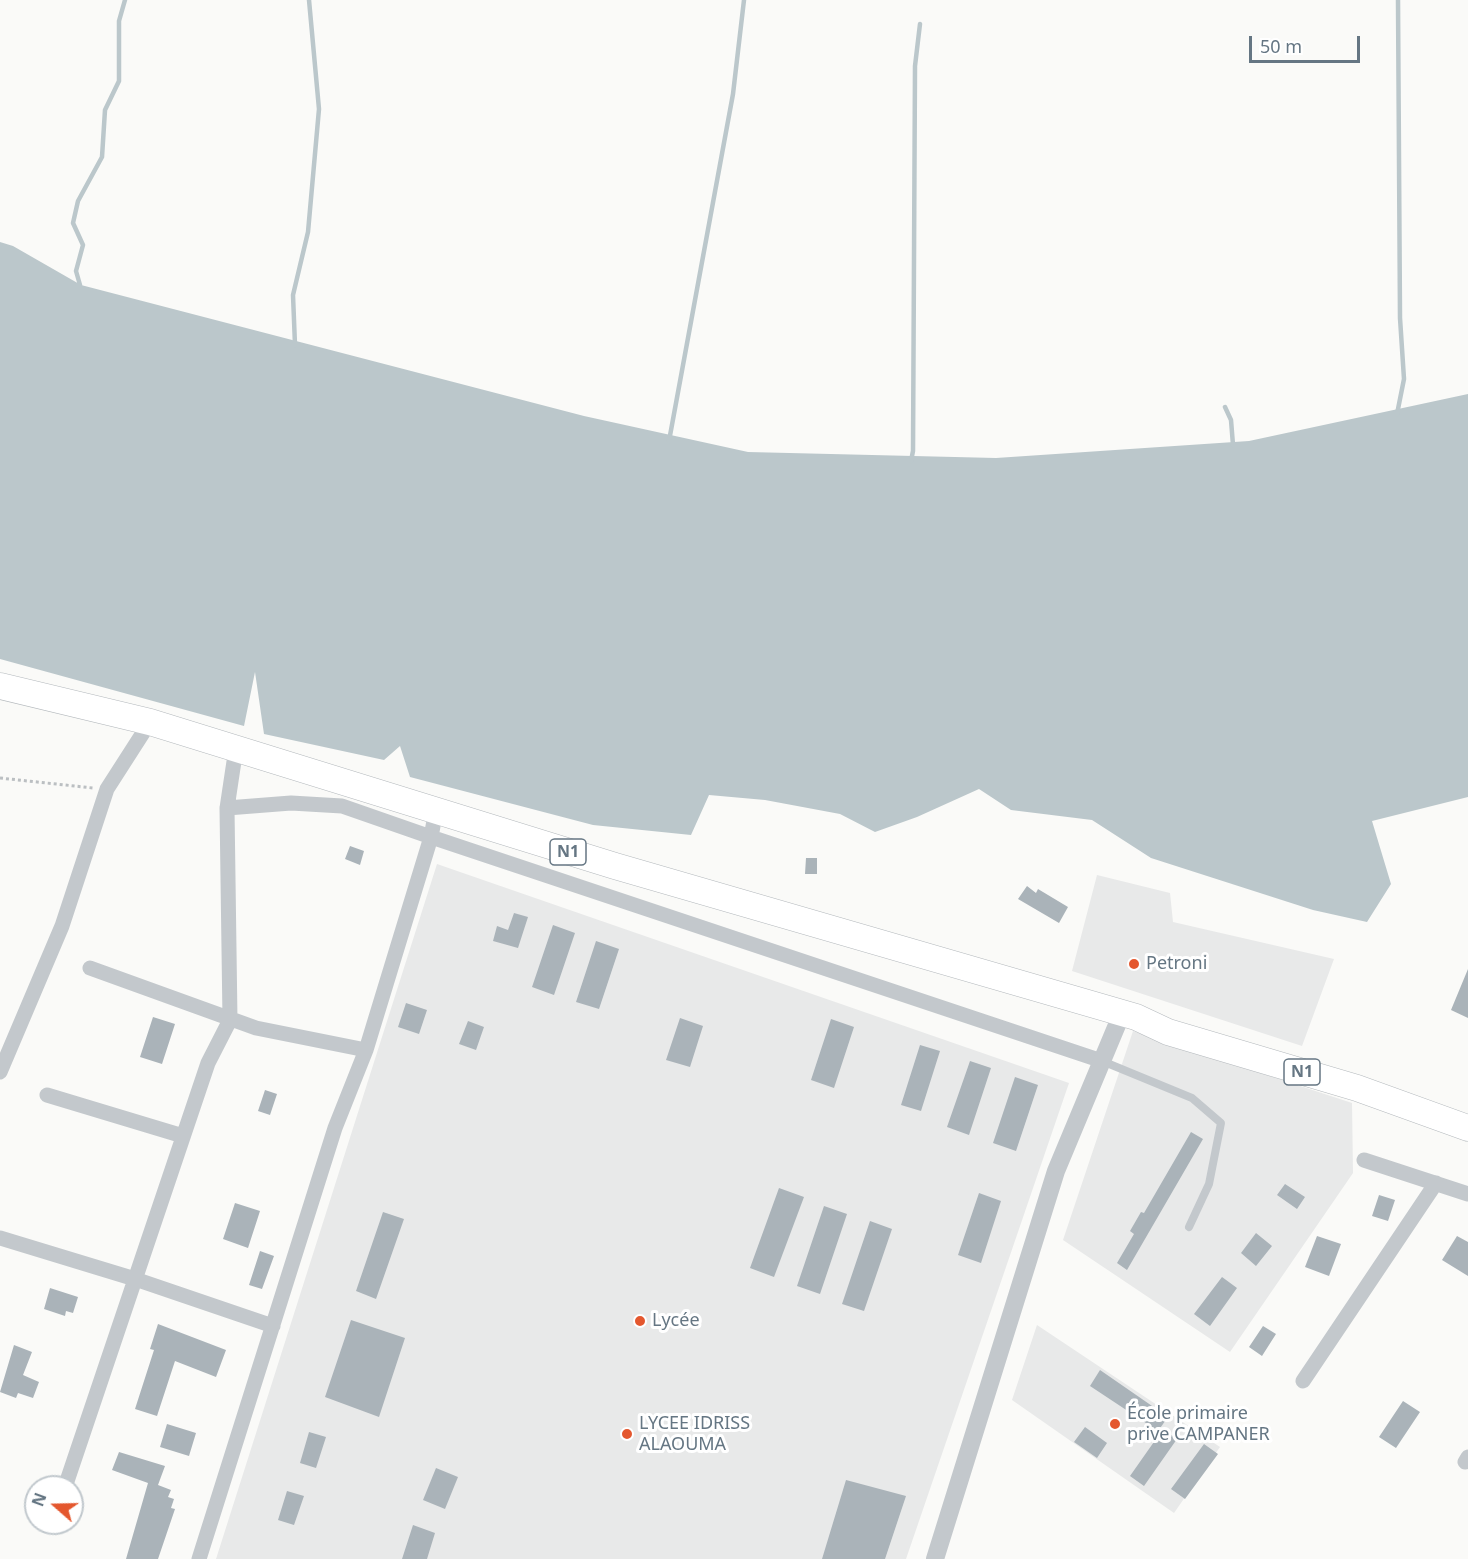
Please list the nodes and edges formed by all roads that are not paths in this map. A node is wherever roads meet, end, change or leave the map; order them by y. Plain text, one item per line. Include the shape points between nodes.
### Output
1 (0, 686) edge
2 (150, 722) junction
3 (236, 748) junction
4 (227, 808) junction
5 (436, 810) junction
6 (431, 837) junction
7 (90, 968) dead end
8 (1129, 1015) junction
9 (230, 1020) junction
10 (366, 1050) junction
11 (1102, 1061) junction
12 (0, 1072) edge
13 (47, 1095) dead end
14 (1468, 1113) edge
15 (1468, 1128) edge
16 (183, 1137) junction
17 (1364, 1160) dead end
18 (1436, 1183) junction
19 (1468, 1194) edge
20 (1189, 1227) dead end
21 (0, 1238) edge
22 (135, 1279) junction
23 (273, 1326) junction
24 (1303, 1381) dead end
25 (68, 1475) edge
26 (199, 1559) edge
27 (935, 1559) edge

1 - 2 highway, N1
2 - 3 highway, N1
2 - 12 street via 107,789 62,926
3 - 4 street
3 - 5 highway, N1
4 - 6 street via 291,803 342,806
4 - 9 street
5 - 6 street
5 - 8 highway, N1
6 - 10 street
6 - 11 street
7 - 9 street
8 - 11 street
8 - 14 highway, N1 via 1166,1018 1362,1074
8 - 15 highway, N1 via 1168,1032 1356,1088
9 - 10 street
9 - 16 street via 208,1063
10 - 23 street via 335,1128
11 - 20 lane via 1192,1098 1221,1123 1209,1184
11 - 27 street via 1056,1171
13 - 16 street
16 - 22 street
17 - 18 street
18 - 19 street
18 - 24 street
21 - 22 street
22 - 23 street
22 - 25 street
23 - 26 street

